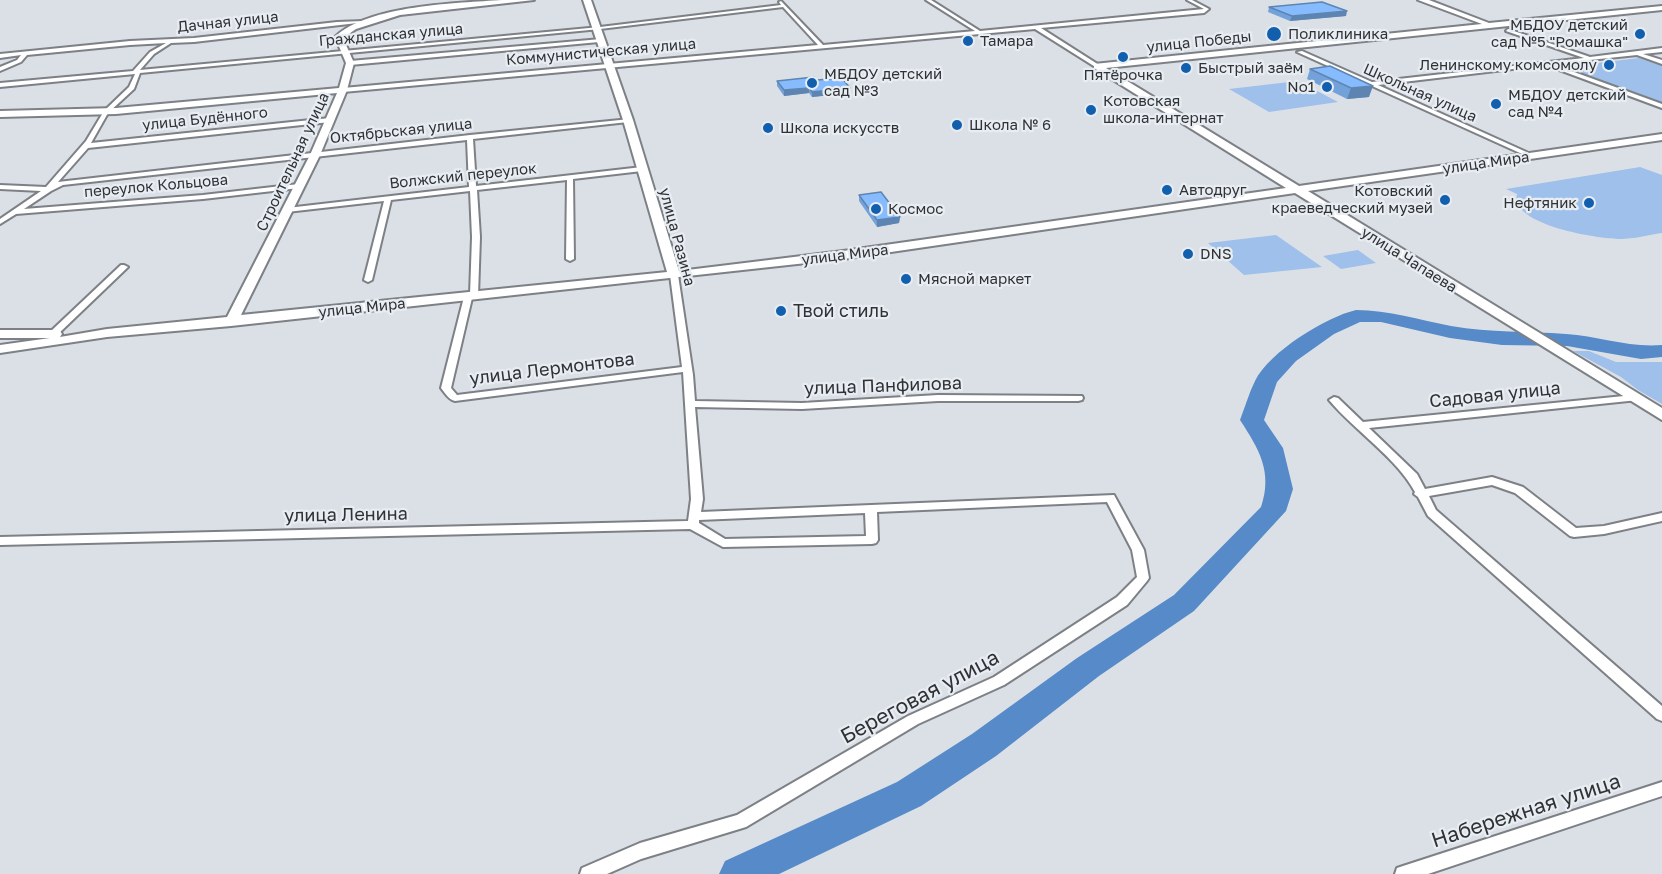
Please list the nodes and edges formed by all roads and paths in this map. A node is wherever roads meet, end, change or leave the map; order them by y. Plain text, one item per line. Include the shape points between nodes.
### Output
1 (530, 0) edge
2 (587, 0) edge
3 (779, 0) edge
4 (928, 0) edge
5 (1189, 0) edge
6 (1422, 0) edge
7 (1652, 0) edge
8 (1662, 3) edge
9 (784, 6) junction
10 (1662, 8) edge
11 (1662, 14) edge
12 (364, 22) junction
13 (1492, 25) junction
14 (1035, 27) junction
15 (595, 28) junction
16 (1507, 30) junction
17 (979, 32) junction
18 (599, 40) junction
19 (171, 42) junction
20 (821, 46) junction
21 (1662, 50) edge
22 (347, 52) junction
23 (1299, 52) junction
24 (1636, 53) junction
25 (25, 54) junction
26 (0, 56) edge
27 (1591, 58) junction
28 (1602, 62) dead end
29 (1662, 62) edge
30 (350, 63) junction
31 (1546, 64) junction
32 (608, 66) junction
33 (0, 69) edge
34 (1101, 69) junction
35 (135, 72) junction
36 (1372, 84) junction
37 (0, 85) edge
38 (343, 90) junction
39 (1662, 106) edge
40 (106, 112) junction
41 (0, 114) edge
42 (330, 120) junction
43 (628, 120) junction
44 (470, 137) junction
45 (1662, 137) edge
46 (84, 146) junction
47 (315, 155) junction
48 (1531, 156) junction
49 (642, 169) junction
50 (570, 178) junction
51 (299, 186) junction
52 (0, 187) edge
53 (48, 189) junction
54 (472, 189) junction
55 (1298, 191) junction
56 (388, 198) junction
57 (287, 210) junction
58 (15, 212) junction
59 (0, 222) edge
60 (570, 260) dead end
61 (124, 267) dead end
62 (674, 275) junction
63 (368, 280) dead end
64 (471, 297) junction
65 (231, 322) junction
66 (107, 333) junction
67 (0, 334) edge
68 (53, 334) junction
69 (0, 348) edge
70 (687, 369) junction
71 (1078, 398) dead end
72 (1634, 398) junction
73 (1334, 400) dead end
74 (690, 404) junction
75 (1662, 415) edge
76 (1359, 426) junction
77 (1420, 494) junction
78 (1110, 498) joint
79 (871, 510) junction
80 (1662, 516) edge
81 (693, 521) junction
82 (0, 542) edge
83 (1662, 715) edge
84 (1662, 789) edge
85 (588, 874) edge
86 (1403, 874) edge

1 - 12 street, Дачная улица via 409,13
2 - 15 street, улица Разина
3 - 9 street
4 - 17 street
5 - 14 street, Коммунистическая улица via 1207,9
6 - 13 street
7 - 8 street
9 - 15 street, Гражданская улица
9 - 20 street
10 - 13 street, улица Победы
11 - 16 street, улица Победы
12 - 19 street, Дачная улица
12 - 22 street, Строительная улица via 339,37
13 - 16 street
13 - 34 street, улица Победы
14 - 17 street, Коммунистическая улица
14 - 34 street, улица Чапаева
15 - 18 street, улица Разина
15 - 22 street, Гражданская улица
16 - 23 street, улица Победы
16 - 27 street
17 - 20 street, Коммунистическая улица
18 - 30 street
18 - 32 street, улица Разина
19 - 25 street, Дачная улица
19 - 35 street via 153,53
20 - 32 street, Коммунистическая улица
21 - 24 street
22 - 30 street, Строительная улица
22 - 35 street, Гражданская улица
23 - 34 street, улица Победы
23 - 36 street, Школьная улица
24 - 27 street
24 - 29 street
25 - 26 street, Дачная улица
25 - 33 street
27 - 28 street
27 - 31 street
30 - 38 street, Строительная улица
31 - 36 street
31 - 39 street
32 - 38 street, Коммунистическая улица
32 - 43 street, улица Разина
34 - 55 street, улица Чапаева
35 - 37 street, Гражданская улица
35 - 40 street via 138,74 132,88
36 - 48 street, Школьная улица
38 - 40 street, Коммунистическая улица
38 - 42 street, Строительная улица
40 - 41 street, Коммунистическая улица
40 - 46 street
42 - 46 street, улица Будённого
42 - 47 street, Строительная улица
43 - 44 street, Октябрьская улица
43 - 49 street, улица Разина
44 - 47 street, Октябрьская улица
44 - 54 street
45 - 48 street, улица Мира
46 - 53 street
47 - 51 street, Строительная улица
47 - 53 street, Октябрьская улица via 62,183
48 - 55 street, улица Мира
49 - 50 street, Волжский переулок
49 - 62 street, улица Разина
50 - 54 street, Волжский переулок
50 - 60 street
51 - 57 street, Строительная улица
51 - 58 street, переулок Кольцова
52 - 53 street, Октябрьская улица
53 - 58 street
54 - 56 street, Волжский переулок
54 - 64 street via 476,237
55 - 62 street, улица Мира
55 - 72 street, улица Чапаева
56 - 57 street, Волжский переулок
56 - 63 street
57 - 65 street, Строительная улица
58 - 59 street
61 - 68 street
62 - 64 street, улица Мира
62 - 70 street, улица Разина
64 - 65 street, улица Мира
64 - 70 street, улица Лермонтова via 446,388 455,398
65 - 66 street, улица Мира
66 - 68 street
66 - 69 street, улица Мира
67 - 68 street
70 - 74 street, улица Разина
71 - 74 street, улица Панфилова via 938,398 802,406
72 - 75 street, улица Чапаева
72 - 76 street, Садовая улица
73 - 76 street
74 - 81 street, улица Разина via 697,498
76 - 77 street via 1413,477
77 - 80 street via 1492,481 1519,489 1574,533
77 - 83 street via 1432,513
78 - 79 street, улица Ленина
78 - 85 street, Береговая улица via 1138,550 1143,578 1122,601 999,681 913,720 740,822 640,851
79 - 81 street, улица Ленина
79 - 81 street via 872,540 723,543
81 - 82 street, улица Ленина
84 - 86 street, Набережная улица

